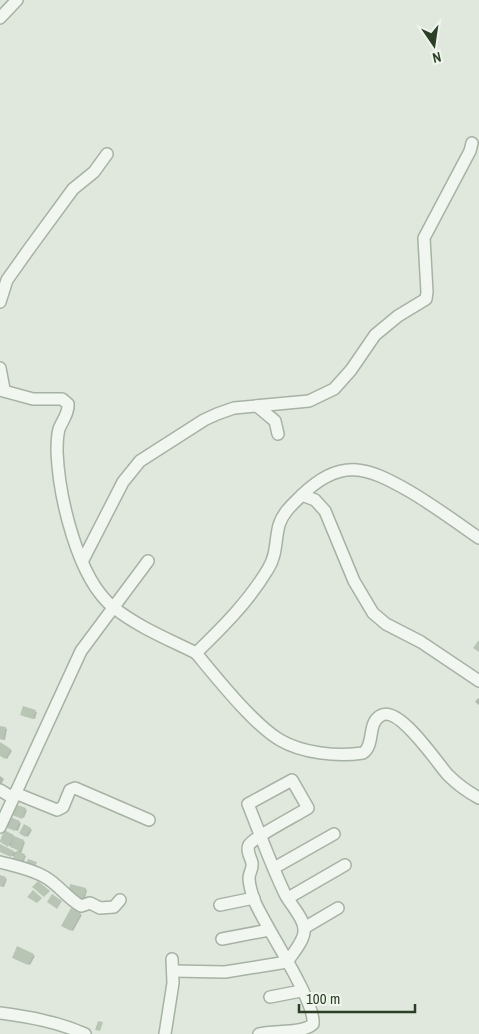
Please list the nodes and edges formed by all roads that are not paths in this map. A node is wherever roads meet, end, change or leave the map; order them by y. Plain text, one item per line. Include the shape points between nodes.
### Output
1 (17, 0) edge
2 (0, 18) edge
3 (472, 143) dead end
4 (107, 154) dead end
5 (0, 302) edge
6 (0, 368) edge
7 (2, 390) edge
8 (257, 406) junction
9 (278, 434) dead end
10 (302, 495) junction
11 (479, 538) edge
12 (83, 560) junction
13 (148, 561) dead end
14 (113, 606) junction
15 (196, 654) junction
16 (479, 681) edge
17 (0, 790) edge
18 (14, 796) junction
19 (479, 798) edge
20 (149, 820) dead end
21 (0, 827) edge
22 (334, 834) dead end
23 (261, 836) junction
24 (0, 862) edge
25 (345, 865) dead end
26 (274, 868) junction
27 (254, 898) junction
28 (288, 898) junction
29 (120, 900) dead end
30 (220, 905) dead end
31 (338, 908) dead end
32 (304, 928) junction
33 (269, 930) junction
34 (222, 939) dead end
35 (287, 962) junction
36 (302, 991) junction
37 (270, 997) dead end
38 (0, 1013) edge
39 (85, 1034) edge
40 (165, 1034) edge
41 (259, 1034) edge

1 - 2 street
3 - 8 street via 424,238 426,299 375,335 334,389 309,401
4 - 5 street via 94,172 73,189 8,280
6 - 7 street
7 - 12 street via 25,398 62,400 68,404 58,432 57,455 69,525
8 - 9 street via 275,421
8 - 12 street via 234,408 204,420 140,461 124,482
10 - 11 street via 319,480 337,472 354,469 375,473 440,510
10 - 15 street via 283,517 272,562 260,582
10 - 16 street via 315,500 325,511 354,581 373,613
12 - 14 street via 94,585
13 - 14 street
14 - 15 street via 154,634
14 - 18 street via 82,652
15 - 19 street via 267,731 286,744 330,753 363,753 368,747 375,720 388,714 414,733 456,782
17 - 18 street
18 - 20 street via 57,810 63,807 70,790 75,788
18 - 21 street
22 - 26 street
23 - 23 street via 248,804 292,780 308,808
23 - 26 street
23 - 27 street via 248,849 252,864 249,880
24 - 29 street via 45,877 81,906 90,903 100,908 114,907
25 - 28 street
26 - 28 street
27 - 30 street
27 - 33 street
28 - 32 street
31 - 32 street
32 - 35 street via 302,938
33 - 34 street
33 - 35 street
35 - 36 street
35 - 40 street via 225,972 173,965
36 - 37 street
36 - 41 street via 313,1016 311,1027
38 - 39 street via 40,1019

